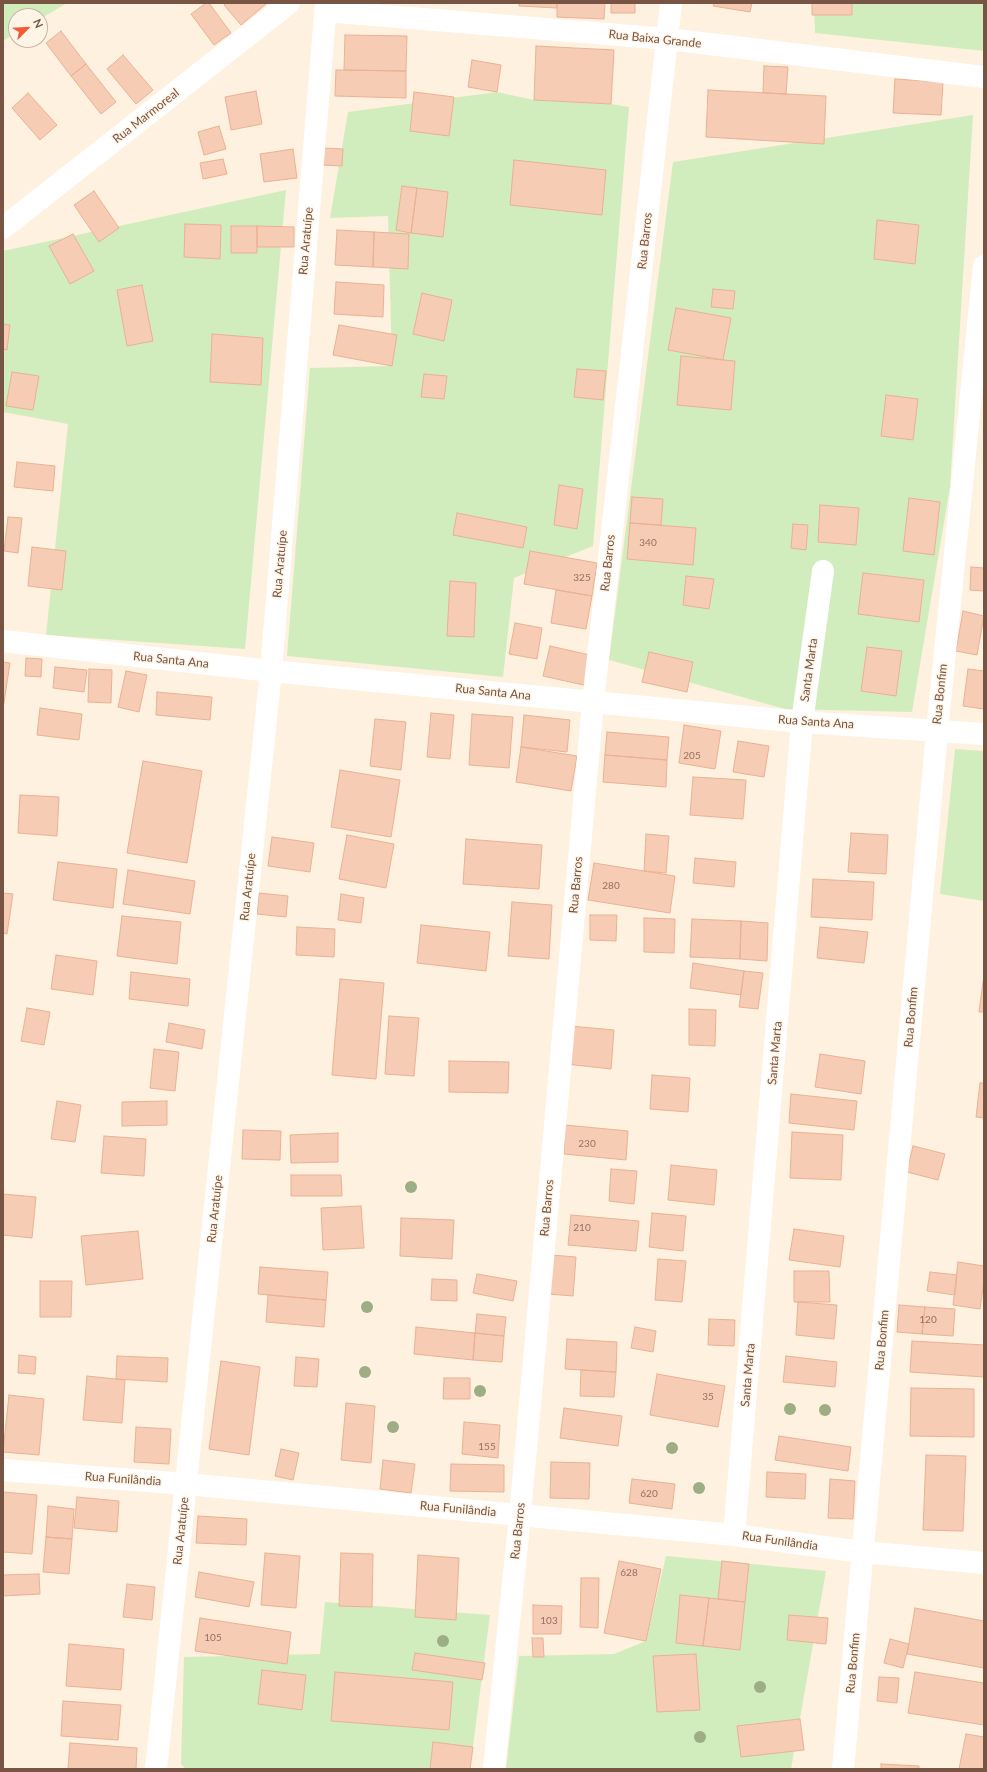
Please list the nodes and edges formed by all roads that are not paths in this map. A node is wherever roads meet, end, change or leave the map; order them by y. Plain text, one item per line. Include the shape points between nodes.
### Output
1 (289, 3) edge
2 (671, 3) edge
3 (326, 7) edge
4 (668, 39) junction
5 (984, 77) edge
6 (3, 228) edge
7 (984, 266) edge
8 (823, 571) dead end
9 (3, 641) edge
10 (271, 671) junction
11 (593, 702) junction
12 (802, 722) junction
13 (937, 731) junction
14 (984, 734) edge
15 (3, 1470) edge
16 (186, 1484) junction
17 (520, 1515) junction
18 (734, 1535) junction
19 (862, 1552) junction
20 (984, 1563) edge
21 (156, 1769) edge
22 (494, 1769) edge
23 (843, 1769) edge

1 - 6 street, Rua Marmoreal
2 - 4 street, Rua Barros
3 - 4 street, Rua Baixa Grande
3 - 10 street, Rua Aratuípe
4 - 5 street, Rua Baixa Grande
4 - 11 street, Rua Barros
7 - 13 street, Rua Bonfim
8 - 12 street, Santa Marta
9 - 10 street, Rua Santa Ana
10 - 11 street, Rua Santa Ana
10 - 16 street, Rua Aratuípe
11 - 12 street, Rua Santa Ana
11 - 17 street, Rua Barros
12 - 13 street, Rua Santa Ana
12 - 18 street, Santa Marta
13 - 14 street, Rua Santa Ana
13 - 19 street, Rua Bonfim
15 - 16 street, Rua Funilândia
16 - 17 street, Rua Funilândia
16 - 21 street, Rua Aratuípe
17 - 18 street, Rua Funilândia
17 - 22 street, Rua Barros
18 - 19 street, Rua Funilândia
19 - 20 street, Rua Funilândia
19 - 23 street, Rua Bonfim

